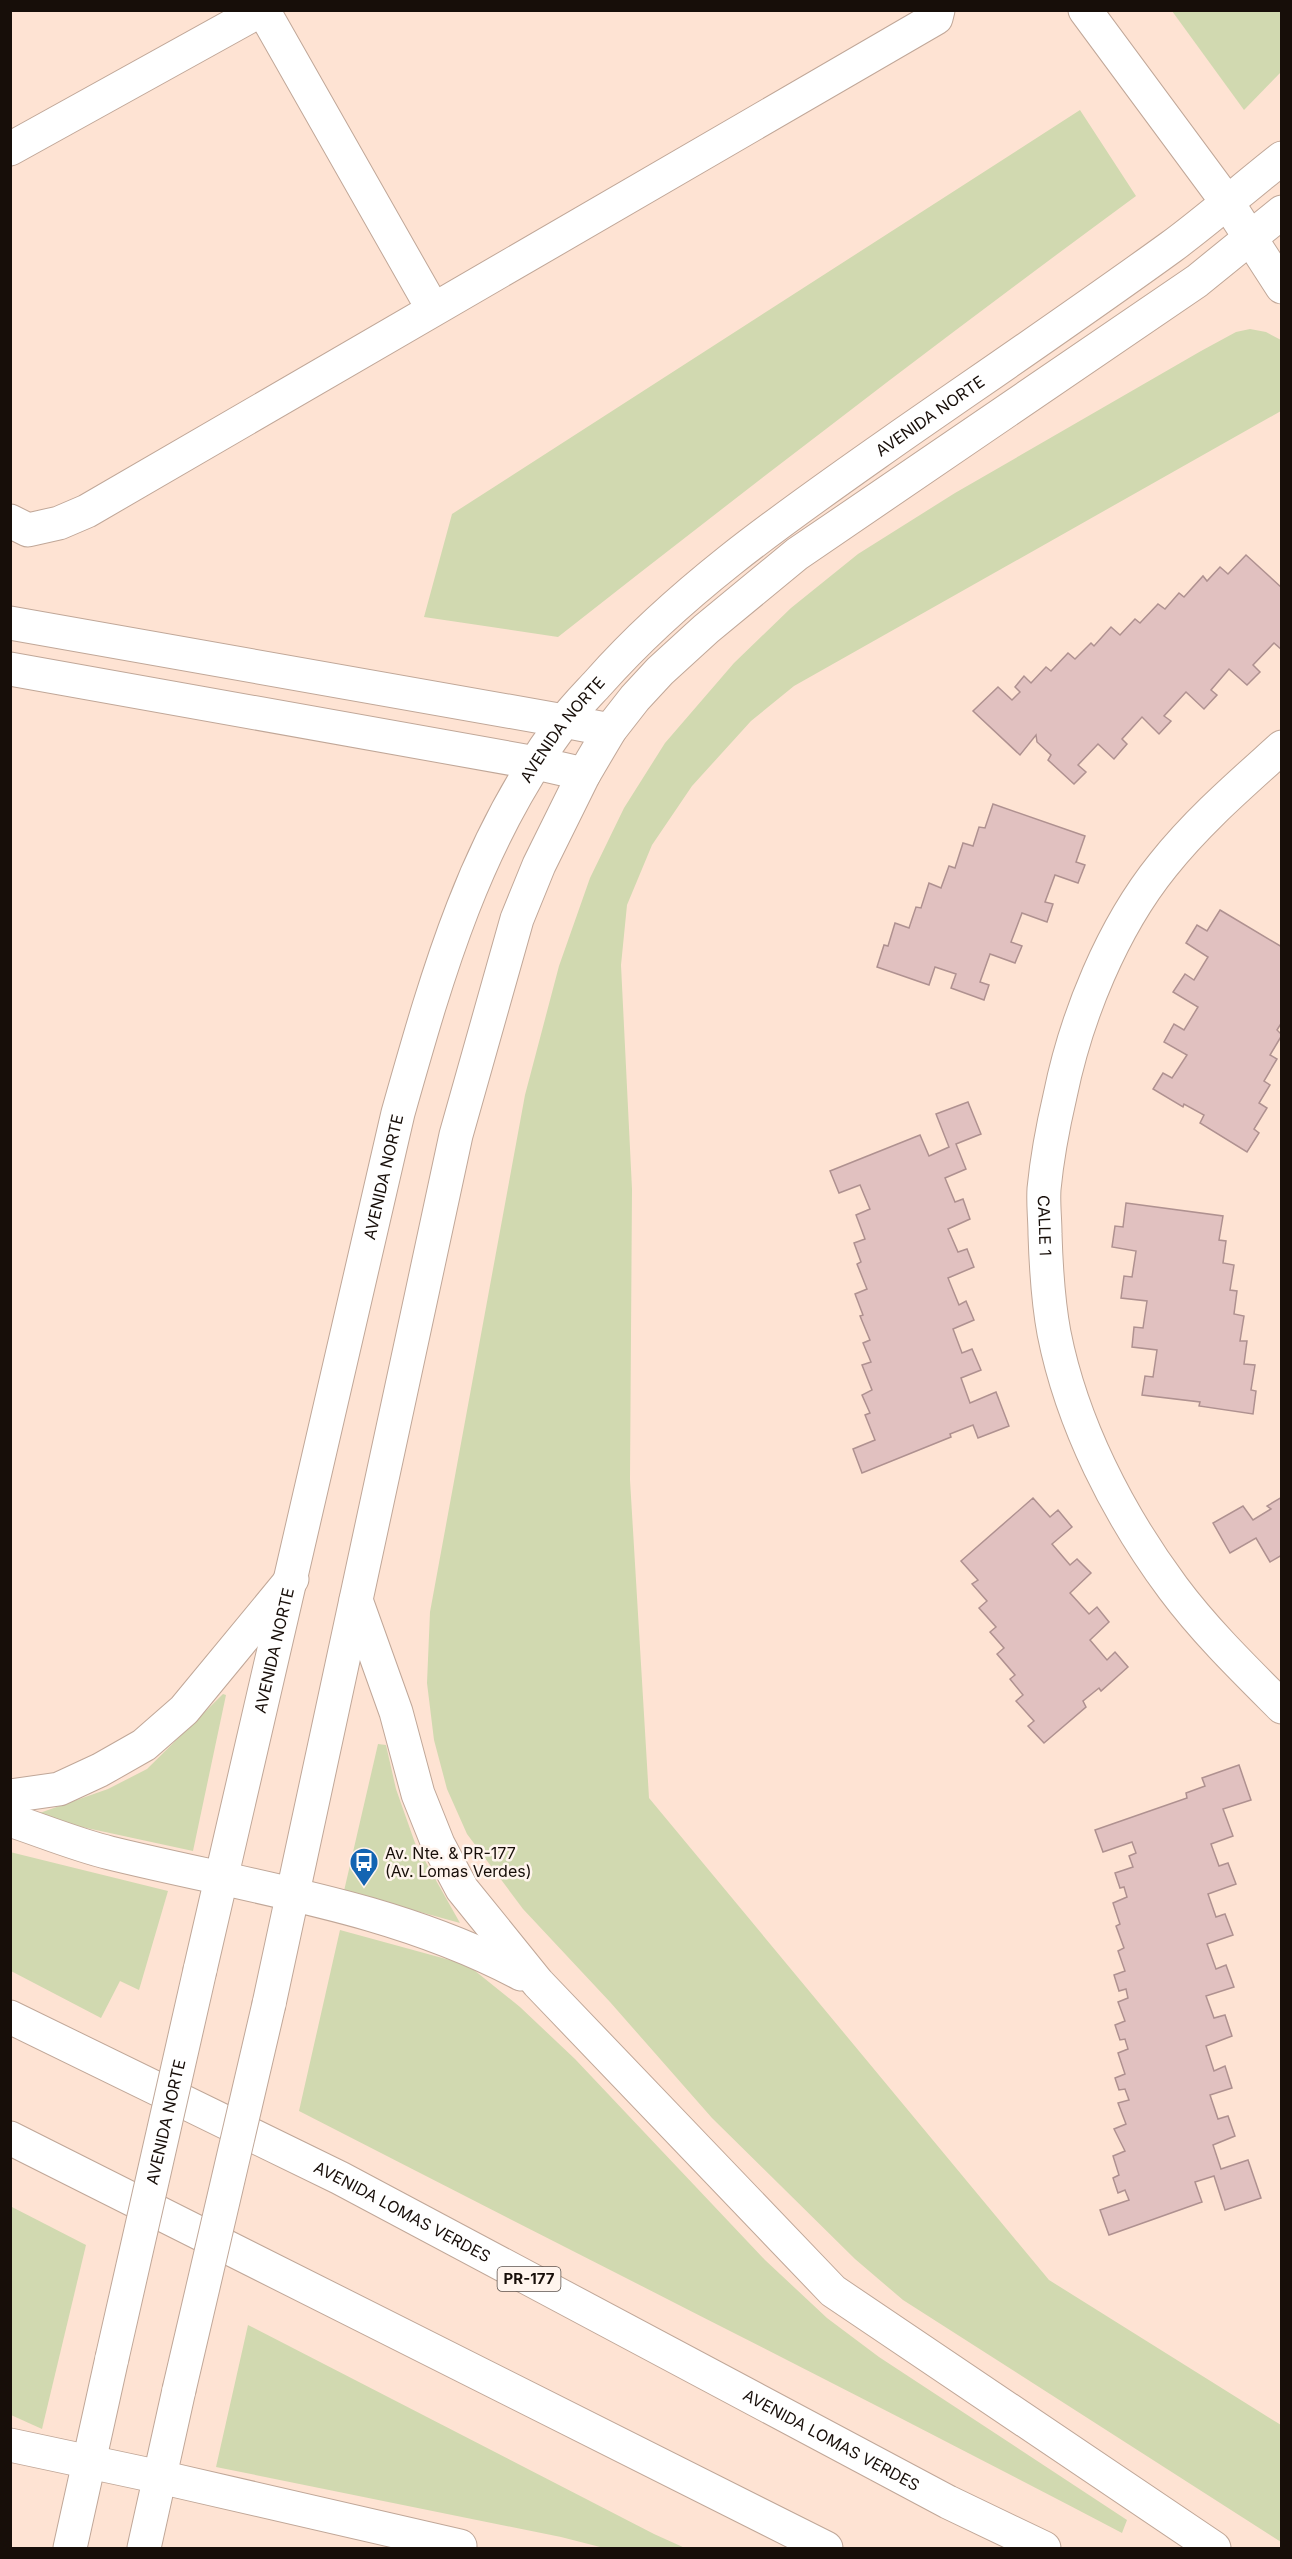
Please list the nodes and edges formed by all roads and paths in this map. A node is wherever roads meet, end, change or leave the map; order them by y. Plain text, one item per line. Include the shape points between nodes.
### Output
1 (262, 10) edge
2 (938, 10) edge
3 (1085, 10) edge
4 (10, 149) edge
5 (1281, 158) edge
6 (1227, 202) junction
7 (1281, 212) edge
8 (1250, 238) junction
9 (1281, 286) edge
10 (433, 309) junction
11 (10, 521) edge
12 (10, 623) edge
13 (10, 669) edge
14 (564, 721) junction
15 (610, 730) junction
16 (1281, 747) edge
17 (536, 763) junction
18 (584, 774) junction
19 (292, 1579) junction
20 (356, 1600) junction
21 (1281, 1707) edge
22 (10, 1796) edge
23 (10, 1820) edge
24 (222, 1877) junction
25 (291, 1894) junction
26 (538, 1983) junction
27 (10, 2017) edge
28 (10, 2138) edge
29 (10, 2445) edge
30 (88, 2463) junction
31 (160, 2477) junction
32 (70, 2548) edge
33 (144, 2548) edge
34 (458, 2548) edge
35 (826, 2548) edge
36 (1044, 2548) edge
37 (1214, 2548) edge

1 - 4 main road
1 - 10 main road
2 - 10 main road via 936,18
3 - 6 main road
5 - 6 main road, AVENIDA NORTE
6 - 8 main road
6 - 14 main road, AVENIDA NORTE via 1174,245 768,530 676,604 619,659
7 - 8 main road
8 - 9 main road
8 - 15 main road via 1197,281 797,554 668,664
10 - 11 main road via 87,512 28,530
12 - 14 main road
13 - 17 main road
14 - 15 main road
14 - 17 main road, AVENIDA NORTE
15 - 18 main road
16 - 21 main road, CALLE 1 via 1205,816 1162,866 1116,938 1084,1009 1066,1066 1044,1191 1046,1263 1054,1332 1071,1395 1094,1453 1131,1525 1174,1589
17 - 18 main road
17 - 19 main road, AVENIDA NORTE via 487,846 458,915 427,1012 366,1245
18 - 20 main road via 538,865 517,919 456,1135
19 - 22 main road via 184,1710 144,1745 59,1789
19 - 24 main road, AVENIDA NORTE
20 - 25 main road
20 - 26 main road via 396,1712 418,1794 438,1844 462,1889
23 - 24 main road via 108,1852
24 - 25 main road
24 - 30 main road, AVENIDA NORTE, bridge
25 - 26 main road via 425,1930 483,1953
25 - 31 main road, bridge
26 - 37 main road via 833,2291
27 - 36 main road, AVENIDA LOMAS VERDES / PR-177 via 340,2178 948,2502
28 - 35 main road
29 - 30 main road
30 - 31 main road
30 - 32 main road, AVENIDA NORTE
31 - 33 main road
31 - 34 main road

